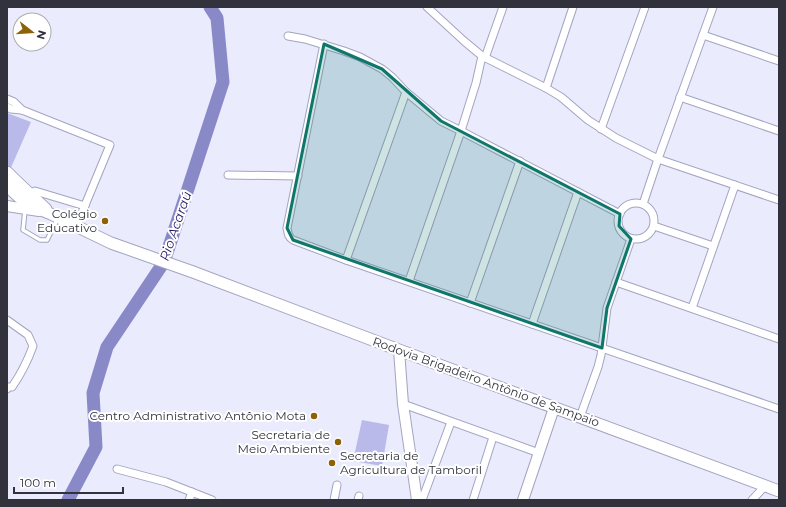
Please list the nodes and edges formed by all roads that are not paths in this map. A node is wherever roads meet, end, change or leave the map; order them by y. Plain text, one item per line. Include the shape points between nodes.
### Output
1 (503, 7) edge
2 (573, 7) edge
3 (645, 7) edge
4 (713, 7) edge
5 (431, 8) edge
6 (703, 35) junction
7 (288, 36) dead end
8 (324, 44) junction
9 (484, 57) junction
10 (779, 61) edge
11 (546, 88) junction
12 (406, 92) junction
13 (680, 97) junction
14 (7, 99) edge
15 (7, 107) edge
16 (22, 110) junction
17 (601, 129) junction
18 (461, 131) junction
19 (779, 131) edge
20 (658, 159) junction
21 (520, 161) junction
22 (7, 172) edge
23 (228, 175) dead end
24 (298, 176) junction
25 (735, 185) junction
26 (7, 186) edge
27 (578, 192) junction
28 (30, 194) junction
29 (779, 200) edge
30 (643, 204) junction
31 (7, 206) edge
32 (84, 206) junction
33 (25, 209) junction
34 (620, 214) junction
35 (55, 216) junction
36 (654, 226) junction
37 (76, 227) junction
38 (631, 239) junction
39 (713, 246) junction
40 (346, 260) junction
41 (408, 281) junction
42 (616, 282) junction
43 (470, 303) junction
44 (692, 308) junction
45 (7, 320) edge
46 (532, 324) junction
47 (779, 339) edge
48 (602, 348) junction
49 (399, 350) junction
50 (7, 388) edge
51 (403, 404) junction
52 (778, 407) edge
53 (554, 408) junction
54 (580, 417) junction
55 (451, 422) junction
56 (493, 437) junction
57 (539, 453) junction
58 (117, 469) dead end
59 (337, 485) dead end
60 (765, 486) junction
61 (779, 491) edge
62 (192, 492) junction
63 (189, 500) edge
64 (212, 500) edge
65 (334, 500) edge
66 (417, 500) edge
67 (422, 500) edge
68 (473, 500) edge
69 (523, 500) edge
70 (752, 500) edge

1 - 9 street
2 - 11 street
3 - 17 street
4 - 6 street
5 - 9 street via 464,42
6 - 10 street
6 - 13 street
7 - 8 street
8 - 12 street via 360,57 382,69
8 - 24 street
9 - 11 street
9 - 18 street
11 - 17 street
12 - 18 street via 441,121
12 - 40 street
13 - 19 street
13 - 20 street
14 - 16 street
15 - 16 street
16 - 32 street via 110,145
17 - 20 street
18 - 21 street
18 - 41 street
20 - 25 street
20 - 30 street
21 - 27 street
21 - 43 street
22 - 28 main road
23 - 24 street
24 - 40 street via 287,228 289,236 293,240
25 - 29 street
25 - 39 street
26 - 35 main road via 31,206
27 - 34 street
27 - 46 street
28 - 32 street via 35,191
28 - 35 main road
30 - 34 street via 632,203
30 - 36 street via 654,215
31 - 33 street
32 - 37 street
33 - 35 street
33 - 35 lane via 22,230 40,240 47,240
34 - 38 street via 618,220 621,232
35 - 37 main road, Rodovia Brigadeiro Antônio de Sampaio
36 - 38 street via 648,236
36 - 39 street
37 - 49 main road, Rodovia Brigadeiro Antônio de Sampaio via 112,243
38 - 42 street
39 - 44 street
40 - 41 street
41 - 43 street
42 - 44 street
42 - 48 street via 607,308
43 - 46 street
44 - 47 street
45 - 50 street via 28,335 33,346 18,378 12,387
46 - 48 street
48 - 52 street
48 - 54 street
49 - 51 street
49 - 53 main road, Rodovia Brigadeiro Antônio de Sampaio
51 - 55 street
51 - 66 street
53 - 54 main road, Rodovia Brigadeiro Antônio de Sampaio
53 - 57 street
54 - 60 main road, Rodovia Brigadeiro Antônio de Sampaio
55 - 56 street
55 - 67 street
56 - 57 street
56 - 68 street
57 - 69 street
58 - 62 street
59 - 65 street
60 - 61 main road, Rodovia Brigadeiro Antônio de Sampaio
60 - 70 street
62 - 63 street
62 - 64 street

